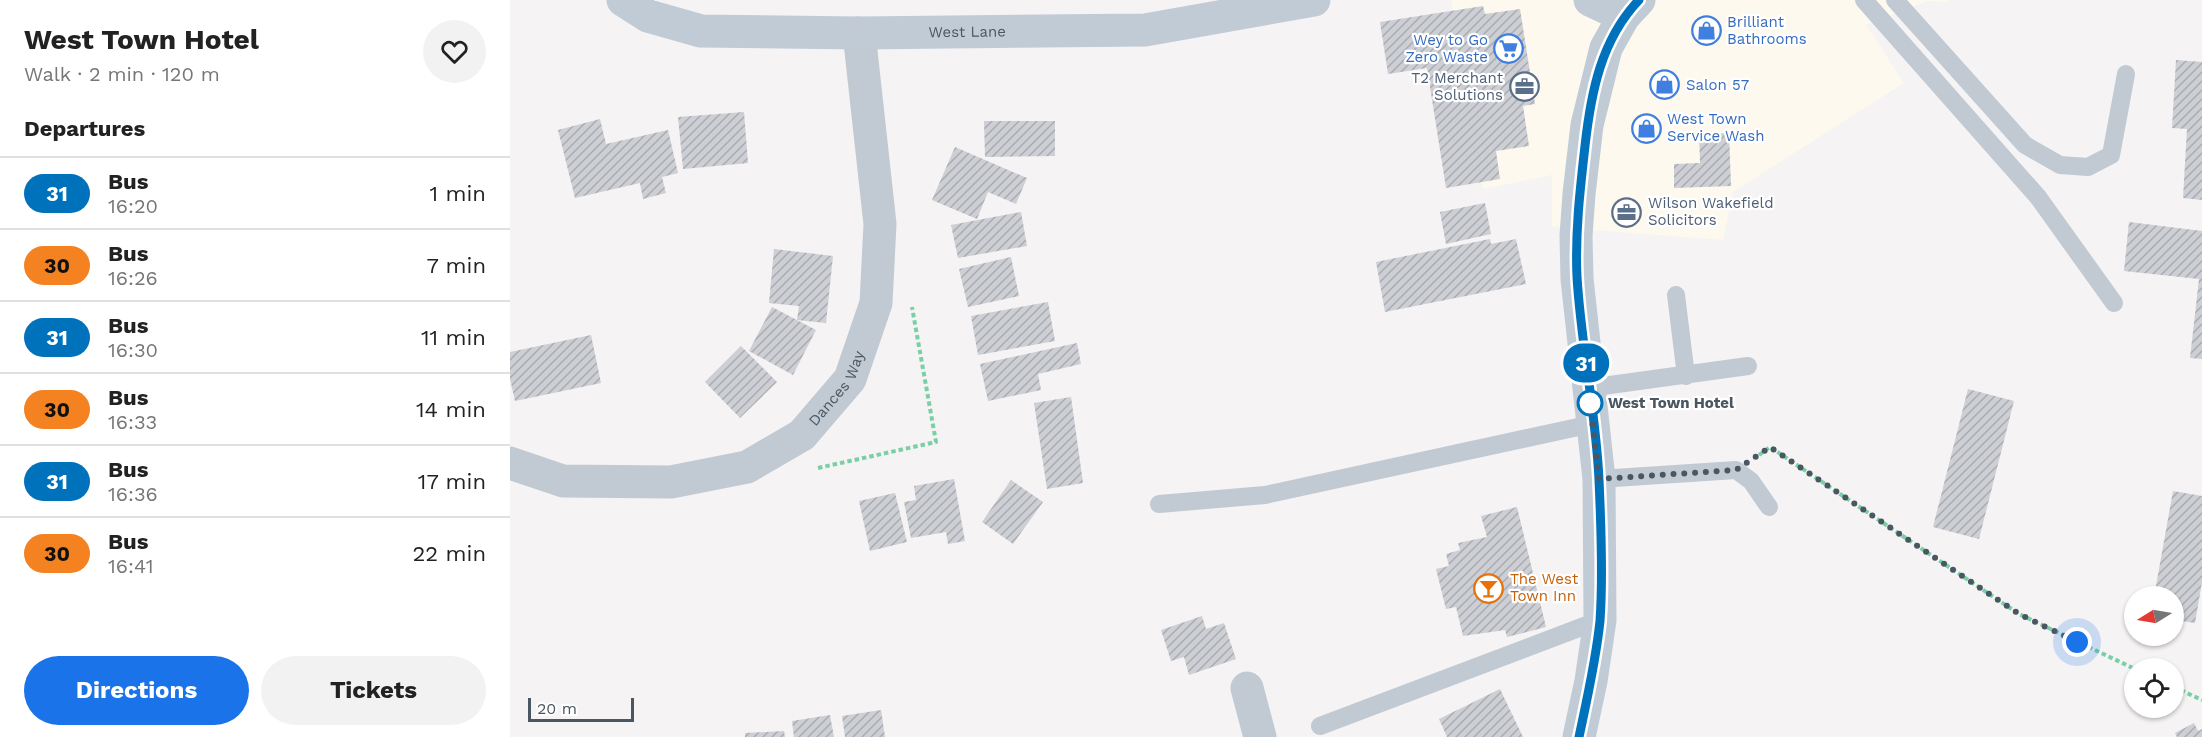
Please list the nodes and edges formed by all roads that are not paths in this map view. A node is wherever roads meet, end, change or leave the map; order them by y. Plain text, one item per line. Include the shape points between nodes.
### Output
1 (623, 0) edge
2 (1314, 0) edge
3 (1590, 0) edge
4 (1863, 0) edge
5 (1895, 0) edge
6 (1211, 8) edge
7 (1631, 8) edge
8 (859, 33) junction
9 (2126, 74) dead end
10 (1677, 295) dead end
11 (2114, 303) dead end
12 (1748, 366) dead end
13 (1686, 375) junction
14 (1588, 388) junction
15 (1593, 424) junction
16 (510, 462) edge
17 (1599, 479) junction
18 (1159, 504) dead end
19 (1769, 507) dead end
20 (1600, 620) junction
21 (1247, 688) dead end
22 (1320, 726) dead end
23 (1260, 737) edge
24 (1579, 737) edge

1 - 8 street, West Lane via 648,16 700,31
2 - 6 street, West Lane
3 - 7 street
4 - 11 lane via 2038,197
5 - 9 lane via 2025,145 2060,165 2088,167 2111,154
6 - 8 street, West Lane via 1144,30
7 - 14 street via 1606,48 1595,83 1579,194 1577,279
8 - 16 street, Dances Way via 880,224 876,303 850,379 802,435 747,467 671,482 563,481
10 - 13 lane
12 - 13 lane
13 - 14 lane
14 - 15 street
15 - 17 street
15 - 18 lane via 1265,495
17 - 19 lane via 1736,470 1751,481
17 - 20 street
20 - 22 lane
20 - 24 street
21 - 23 street

